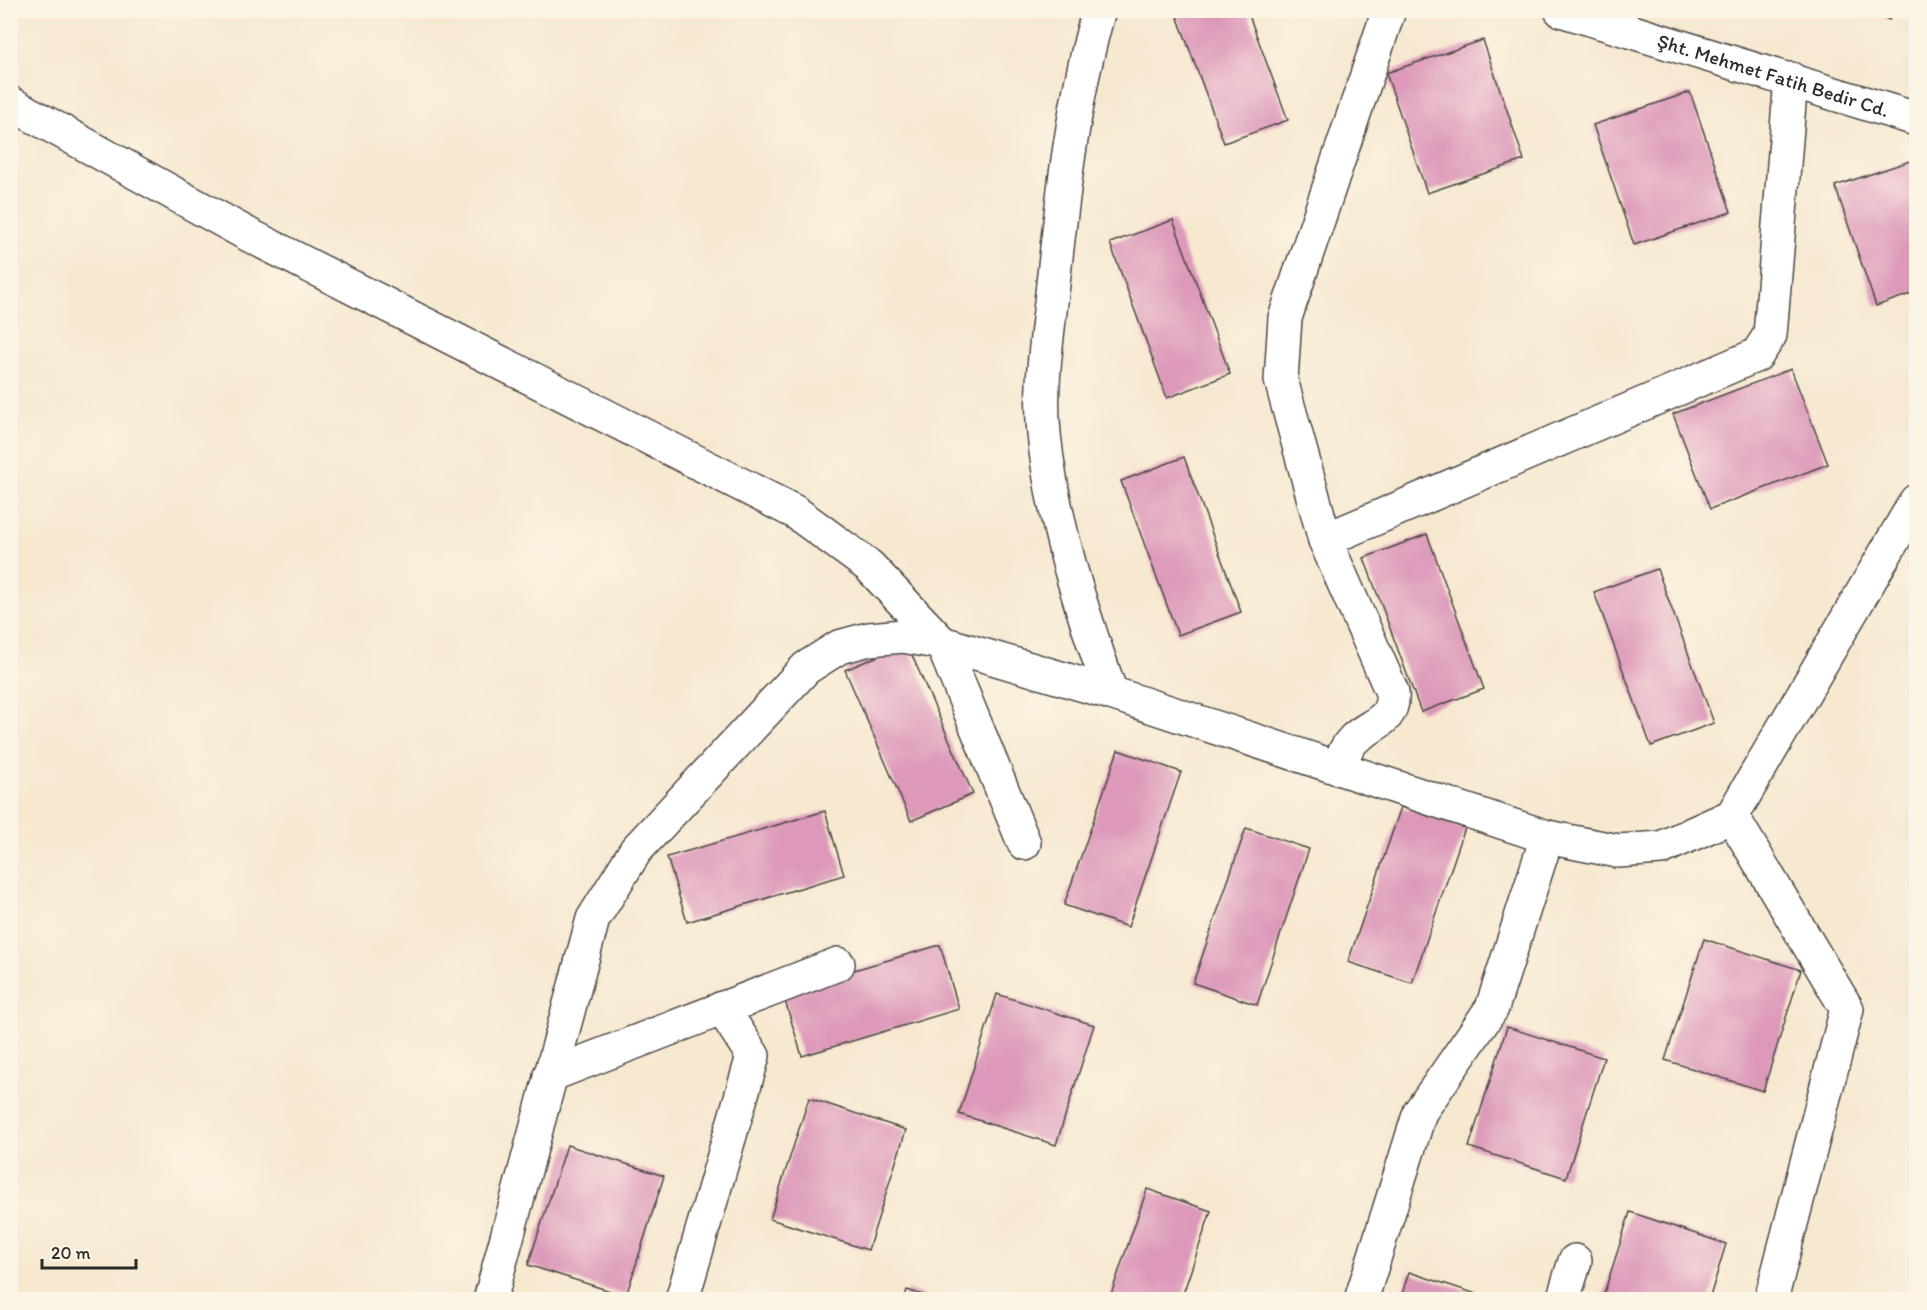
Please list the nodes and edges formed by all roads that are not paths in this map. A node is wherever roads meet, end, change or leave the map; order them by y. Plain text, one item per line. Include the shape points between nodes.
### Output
1 (1099, 10) edge
2 (1389, 10) edge
3 (1561, 10) edge
4 (1791, 79) junction
5 (14, 99) edge
6 (1917, 119) edge
7 (1917, 501) edge
8 (1326, 540) junction
9 (942, 643) junction
10 (1111, 693) junction
11 (1338, 768) junction
12 (1732, 816) junction
13 (1547, 837) junction
14 (1024, 843) dead end
15 (838, 964) dead end
16 (722, 1008) junction
17 (550, 1075) junction
18 (1575, 1261) dead end
19 (490, 1299) edge
20 (682, 1299) edge
21 (1361, 1299) edge
22 (1563, 1299) edge
23 (1771, 1299) edge

1 - 10 street via 1084,63 1067,162 1046,356 1044,432 1058,517 1078,596
2 - 8 street via 1285,318 1281,380
3 - 4 street, Şht. Mehmet Fatih Bedir Cd.
4 - 6 street, Şht. Mehmet Fatih Bedir Cd.
4 - 8 street via 1770,334 1757,355
5 - 9 street via 249,235 795,512 869,566
7 - 12 street
8 - 11 street via 1393,701 1383,721 1361,733 1346,748
9 - 10 street
9 - 14 street
9 - 17 street via 903,636 869,639 839,647 806,668 636,850 593,919
10 - 11 street
11 - 13 street
12 - 13 street via 1661,848 1618,851
12 - 23 street via 1847,1009
13 - 21 street via 1492,1008 1420,1112
15 - 16 street
16 - 17 street
16 - 20 street via 753,1056
17 - 19 street
18 - 22 street

